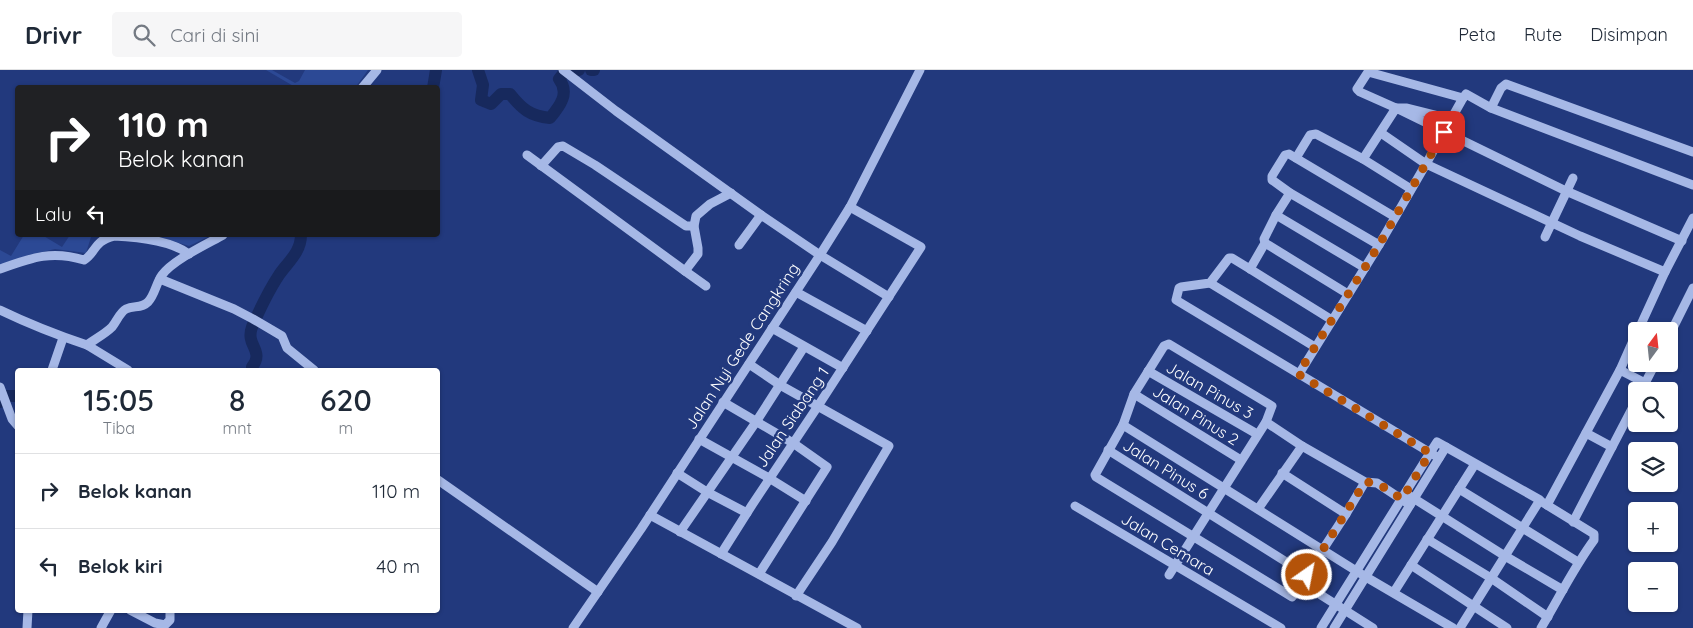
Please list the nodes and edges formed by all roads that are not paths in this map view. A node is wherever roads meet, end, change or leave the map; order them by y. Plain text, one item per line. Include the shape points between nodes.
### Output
1 (376, 70) edge
2 (920, 70) edge
3 (565, 72) edge
4 (364, 85) edge
5 (1463, 98) junction
6 (1396, 108) junction
7 (1491, 108) junction
8 (1451, 119) junction
9 (1444, 132) junction
10 (1381, 133) junction
11 (1693, 152) edge
12 (528, 155) dead end
13 (1296, 158) junction
14 (1363, 159) junction
15 (1426, 164) junction
16 (542, 166) junction
17 (1573, 178) dead end
18 (1693, 185) edge
19 (1411, 189) junction
20 (1566, 191) junction
21 (1290, 193) junction
22 (734, 196) junction
23 (850, 207) junction
24 (1276, 214) junction
25 (762, 215) junction
26 (1396, 217) junction
27 (1693, 218) edge
28 (1552, 223) junction
29 (694, 226) junction
30 (111, 237) edge
31 (122, 237) edge
32 (220, 237) edge
33 (1545, 237) dead end
34 (1682, 241) junction
35 (1265, 244) junction
36 (739, 245) dead end
37 (1379, 245) junction
38 (189, 254) junction
39 (820, 255) junction
40 (1365, 268) junction
41 (0, 269) edge
42 (1250, 269) junction
43 (685, 271) junction
44 (1665, 272) junction
45 (160, 279) junction
46 (1210, 283) junction
47 (706, 286) dead end
48 (1693, 288) edge
49 (796, 292) junction
50 (1348, 294) junction
51 (889, 297) junction
52 (0, 310) edge
53 (1332, 320) junction
54 (1642, 322) edge
55 (1676, 322) edge
56 (772, 328) junction
57 (867, 331) junction
58 (63, 338) junction
59 (87, 345) junction
60 (804, 346) junction
61 (1315, 347) junction
62 (1628, 353) edge
63 (748, 364) junction
64 (53, 368) edge
65 (125, 368) edge
66 (312, 368) edge
67 (843, 368) junction
68 (1620, 370) junction
69 (1148, 371) junction
70 (1298, 374) junction
71 (1636, 382) edge
72 (780, 385) junction
73 (1134, 394) junction
74 (3, 395) edge
75 (723, 402) junction
76 (818, 406) junction
77 (1628, 416) edge
78 (15, 422) edge
79 (756, 422) junction
80 (1266, 422) junction
81 (1123, 425) junction
82 (1586, 433) junction
83 (1257, 434) junction
84 (698, 439) junction
85 (793, 443) junction
86 (1302, 446) junction
87 (1446, 447) junction
88 (1612, 447) junction
89 (1108, 450) junction
90 (1430, 453) junction
91 (732, 458) junction
92 (1439, 458) junction
93 (1241, 460) junction
94 (1475, 464) junction
95 (676, 473) junction
96 (1282, 473) junction
97 (769, 478) junction
98 (440, 481) edge
99 (1365, 482) junction
100 (1224, 488) junction
101 (1459, 489) junction
102 (707, 492) junction
103 (1404, 496) junction
104 (806, 501) junction
105 (1412, 502) junction
106 (1544, 503) junction
107 (1074, 506) dead end
108 (1258, 509) junction
109 (747, 513) junction
110 (1208, 513) junction
111 (1346, 514) junction
112 (650, 515) junction
113 (1442, 516) junction
114 (1573, 522) junction
115 (1523, 528) junction
116 (680, 532) junction
117 (1194, 536) junction
118 (1427, 539) junction
119 (1324, 549) junction
120 (721, 554) junction
121 (1505, 556) junction
122 (1578, 562) junction
123 (1411, 565) junction
124 (1176, 566) junction
125 (1356, 571) junction
126 (759, 574) junction
127 (1169, 575) dead end
128 (1366, 577) junction
129 (1491, 578) junction
130 (1305, 579) junction
131 (1564, 590) junction
132 (598, 592) junction
133 (1394, 592) junction
134 (796, 596) junction
135 (1336, 604) junction
136 (1474, 606) junction
137 (1345, 611) junction
138 (28, 613) edge
139 (109, 613) edge
140 (136, 613) edge
141 (170, 613) edge
142 (1548, 617) junction
143 (166, 626) edge
144 (28, 628) edge
145 (101, 628) edge
146 (573, 628) edge
147 (856, 628) edge
148 (1280, 628) edge
149 (1321, 628) edge
150 (1334, 628) edge
151 (1374, 628) edge
152 (1453, 628) edge
153 (1460, 628) edge
154 (1507, 628) edge
155 (1541, 628) edge

1 - 4 street
2 - 23 street, Jalan Nyi Gede Cangkring
3 - 22 street
5 - 6 street via 1366,73 1358,91
5 - 7 street via 1466,94
5 - 8 street
6 - 8 street
6 - 9 street
6 - 10 street
7 - 11 street via 1506,84
7 - 18 street
8 - 9 street
9 - 15 street
9 - 20 street
10 - 14 street
10 - 15 street
12 - 16 street
13 - 14 street via 1313,134
13 - 21 street via 1285,155 1272,178
13 - 26 street
14 - 19 street
15 - 19 street
15 - 28 street
16 - 29 street via 558,147 563,146 686,226
16 - 43 street
17 - 20 street
19 - 26 street
20 - 28 street
20 - 34 street
21 - 24 street
21 - 37 street
22 - 25 street
22 - 29 street via 720,198 699,212
23 - 39 street, Jalan Nyi Gede Cangkring
23 - 51 street, Jalan Siabang 1 via 921,247
24 - 35 street via 1264,239
24 - 40 street
25 - 36 street
25 - 39 street
26 - 37 street
27 - 34 street
28 - 33 street
28 - 44 street
29 - 43 street via 698,254
30 - 41 street via 96,245 86,260 50,254
31 - 38 street via 153,241
32 - 38 street
34 - 44 street
35 - 42 street
35 - 50 street
37 - 40 street
38 - 45 street via 170,267
39 - 49 street, Jalan Nyi Gede Cangkring
39 - 51 street
40 - 50 street
42 - 46 street via 1229,258
42 - 53 street
43 - 47 street
44 - 54 street
45 - 59 street via 146,304 125,309 110,329
45 - 66 street via 253,318 282,336 288,348
46 - 61 street
46 - 70 street via 1181,287 1176,300
48 - 55 street
49 - 56 street, Jalan Nyi Gede Cangkring
49 - 57 street
50 - 53 street
51 - 57 street, Jalan Siabang 1
52 - 58 street
53 - 61 street
56 - 60 street
56 - 63 street, Jalan Nyi Gede Cangkring
57 - 67 street, Jalan Siabang 1
58 - 59 street
58 - 64 street
59 - 65 street
60 - 67 street
60 - 72 street
61 - 70 street
62 - 68 street
63 - 72 street
63 - 75 street, Jalan Nyi Gede Cangkring
67 - 76 street, Jalan Siabang 1
68 - 71 street
68 - 82 street
69 - 73 street
69 - 80 street via 1164,346 1169,344 1272,406
69 - 83 street, Jalan Pinus 3
70 - 90 street
72 - 76 street
72 - 79 street
73 - 81 street
73 - 93 street, Jalan Pinus 2
74 - 78 street
75 - 79 street
75 - 84 street, Jalan Nyi Gede Cangkring
76 - 85 street, Jalan Siabang 1
76 - 134 street via 890,448
77 - 88 street
79 - 85 street
79 - 91 street
80 - 83 street
80 - 86 street
81 - 89 street
81 - 100 street
82 - 88 street
82 - 106 street
83 - 93 street
84 - 91 street
84 - 95 street, Jalan Nyi Gede Cangkring
85 - 97 street, Jalan Siabang 1
85 - 104 street via 828,467
86 - 96 street
86 - 99 street
87 - 90 street via 1437,442
87 - 92 street
87 - 94 street
88 - 114 street
89 - 110 street, Jalan Pinus 6
89 - 117 street via 1096,477
90 - 92 street
90 - 103 street
91 - 97 street
91 - 102 street
92 - 105 street
93 - 100 street
94 - 101 street
94 - 106 street
95 - 102 street
95 - 112 street, Jalan Nyi Gede Cangkring
96 - 108 street
96 - 111 street
97 - 104 street
97 - 109 street, Jalan Siabang 1
98 - 132 street
99 - 103 street via 1377,483
99 - 111 street
100 - 108 street
100 - 110 street
101 - 113 street
101 - 115 street
102 - 109 street
102 - 116 street
103 - 105 street
103 - 125 street
104 - 126 street
105 - 113 street
105 - 128 street
106 - 114 street
106 - 115 street
107 - 124 street, Jalan Cemara
108 - 119 street
109 - 120 street, Jalan Siabang 1
110 - 117 street
110 - 130 street, Jalan Pinus 6
111 - 119 street
112 - 116 street
112 - 132 street, Jalan Nyi Gede Cangkring
113 - 118 street
113 - 121 street
114 - 122 street via 1595,537
115 - 121 street
115 - 122 street
116 - 120 street
117 - 124 street
117 - 130 street via 1292,597
118 - 123 street
118 - 129 street
119 - 125 street
119 - 130 street
120 - 126 street
121 - 129 street
121 - 131 street
122 - 131 street
123 - 133 street
123 - 136 street
124 - 127 street
124 - 148 street, Jalan Cemara
125 - 128 street
125 - 135 street
126 - 134 street
128 - 133 street
128 - 137 street
129 - 136 street
129 - 142 street
130 - 135 street, Jalan Pinus 6
131 - 142 street
132 - 146 street, Jalan Nyi Gede Cangkring
133 - 152 street
134 - 147 street
135 - 137 street, Jalan Pinus 6
135 - 149 street
136 - 153 street
136 - 154 street
137 - 150 street
137 - 151 street, Jalan Pinus 6
138 - 144 street
139 - 145 street
140 - 143 street
141 - 143 street
142 - 155 street

